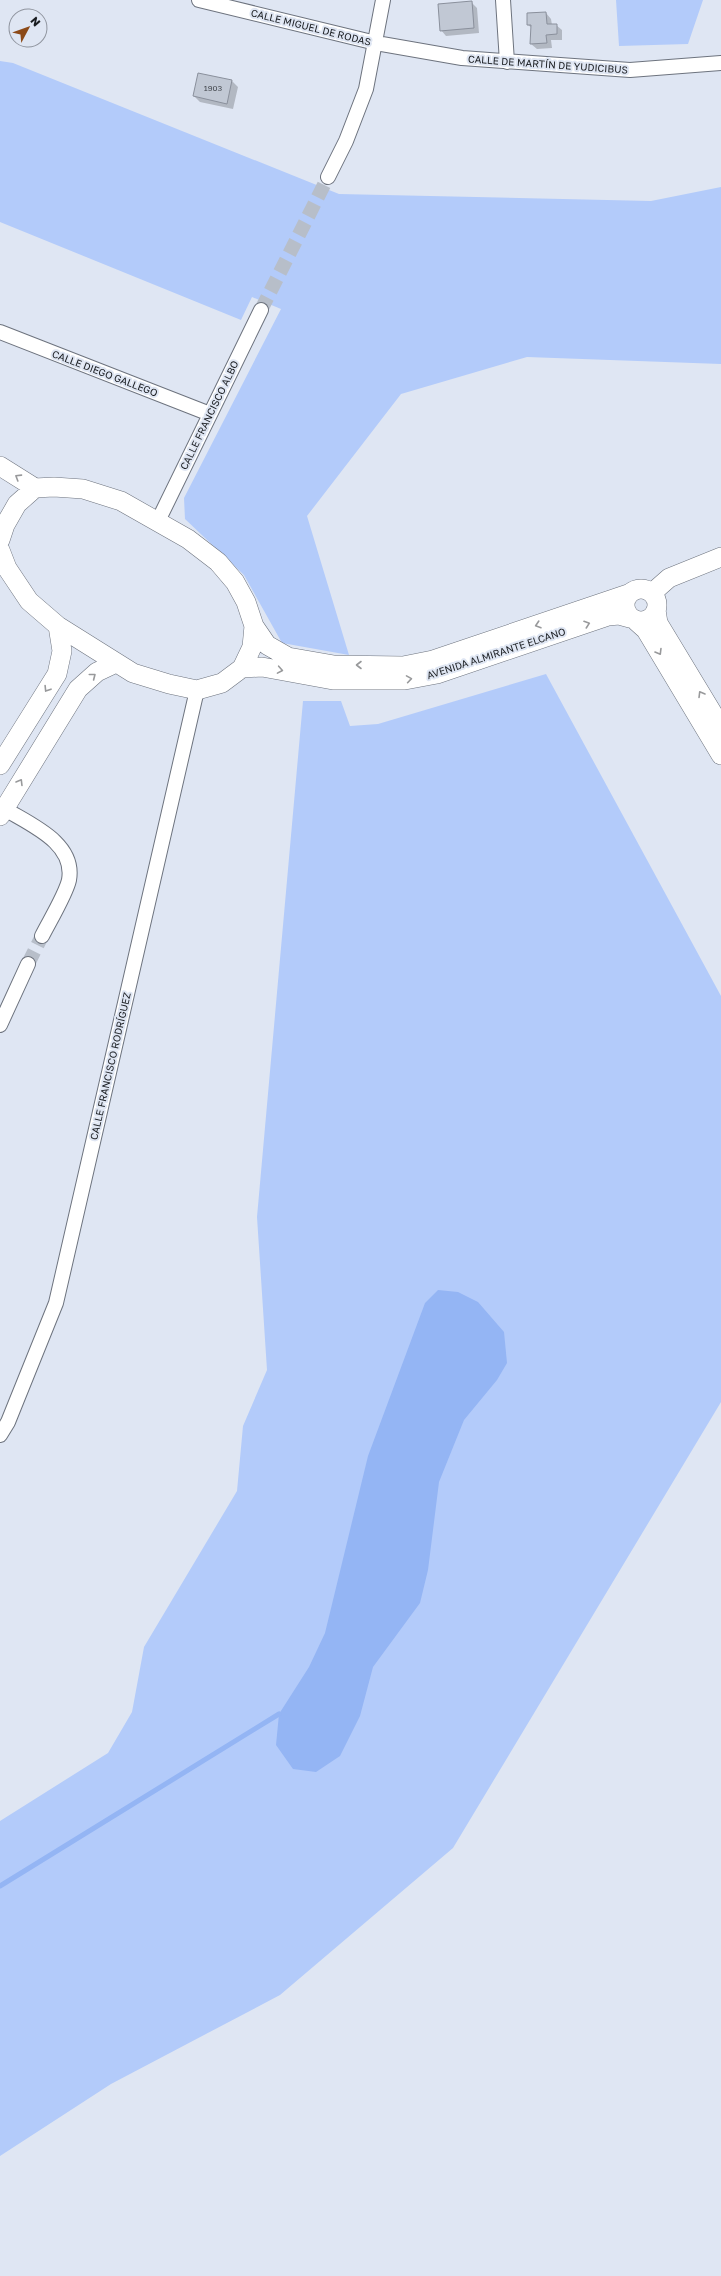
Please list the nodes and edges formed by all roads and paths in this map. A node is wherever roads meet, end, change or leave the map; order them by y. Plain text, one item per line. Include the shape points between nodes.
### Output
1 (199, 0) edge
2 (383, 0) edge
3 (503, 0) edge
4 (376, 43) junction
5 (507, 62) junction
6 (721, 63) edge
7 (328, 177) tunnel mouth
8 (261, 310) tunnel mouth
9 (0, 332) edge
10 (210, 414) junction
11 (0, 466) edge
12 (35, 488) junction
13 (158, 521) junction
14 (0, 540) edge
15 (0, 550) edge
16 (721, 557) edge
17 (628, 594) junction
18 (654, 602) junction
19 (633, 620) junction
20 (58, 626) junction
21 (254, 626) junction
22 (116, 663) junction
23 (242, 668) junction
24 (197, 690) junction
25 (721, 727) edge
26 (721, 755) edge
27 (0, 765) edge
28 (1, 810) edge
29 (42, 936) tunnel mouth
30 (28, 964) tunnel mouth
31 (0, 1025) edge
32 (0, 1435) edge

1 - 4 street, CALLE MIGUEL DE RODAS
2 - 4 street
3 - 5 street
4 - 5 street, CALLE DE MARTÍN DE YUDICIBUS via 462,58
4 - 7 street via 366,89 346,141
5 - 6 street, CALLE DE MARTÍN DE YUDICIBUS via 630,70
8 - 10 street, CALLE FRANCISCO ALBO
9 - 10 street, CALLE DIEGO GALLEGO
10 - 13 street, CALLE FRANCISCO ALBO
12 -> 11 street
12 - 13 street via 83,489 121,501
12 - 14 street via 17,504
13 - 21 street via 188,539 218,562 235,582 246,602
15 - 20 street via 7,568 29,601
16 - 18 street via 669,578
17 - 18 street via 640,588
17 - 19 street via 624,606
17 -> 21 street, AVENIDA ALMIRANTE ELCANO via 433,660 403,666 334,665 288,657 267,645
18 - 19 street via 649,620
25 -> 18 street via 658,623
23 -> 19 street, AVENIDA ALMIRANTE ELCANO via 262,667 333,680 405,680 437,674 608,616
19 -> 26 street via 646,630
20 - 22 street
20 -> 27 street via 62,651 57,674
21 - 23 street via 252,647
22 - 24 street via 133,673
28 -> 22 street via 78,688 97,672
23 - 24 street via 222,683
24 - 32 street, CALLE FRANCISCO RODRÍGUEZ via 56,1303 8,1422
28 - 29 street via 56,841 65,852 69,881
30 - 31 street

